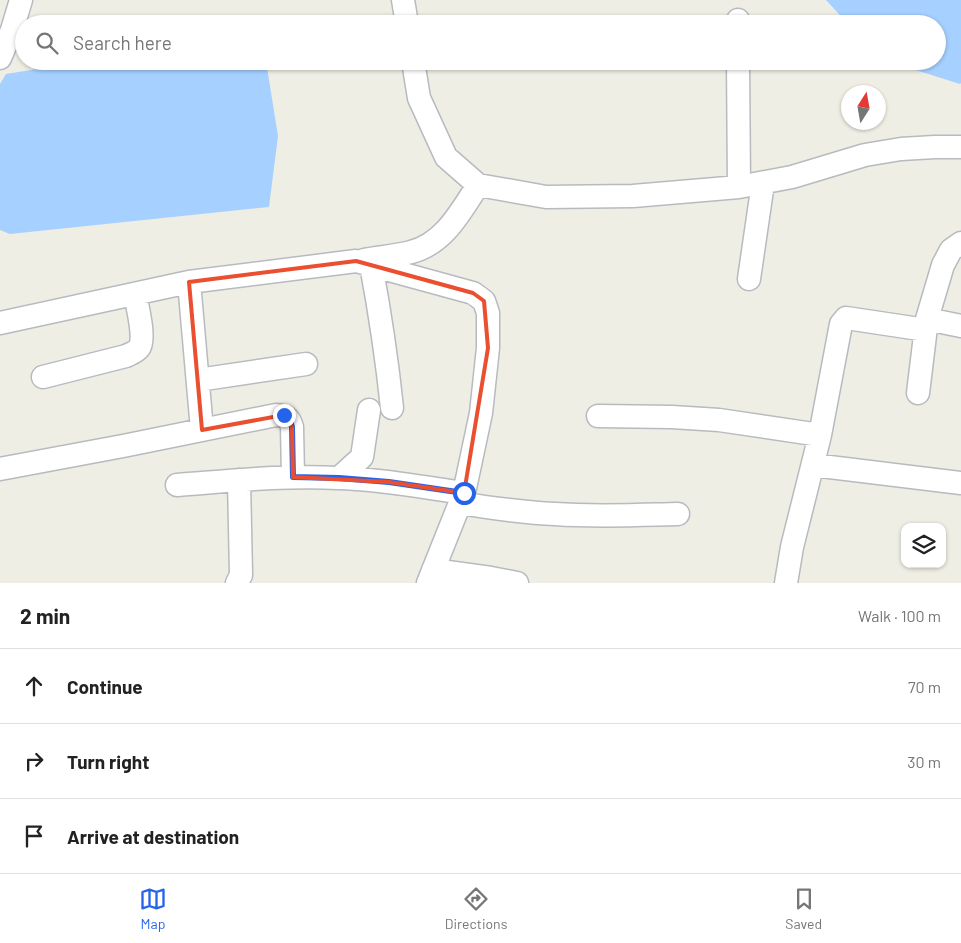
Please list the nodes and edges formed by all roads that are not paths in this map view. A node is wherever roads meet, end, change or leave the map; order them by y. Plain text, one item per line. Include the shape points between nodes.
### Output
1 (21, 0) edge
2 (402, 0) edge
3 (16, 15) edge
4 (404, 15) edge
5 (15, 20) edge
6 (0, 58) edge
7 (414, 70) edge
8 (738, 70) edge
9 (961, 147) edge
10 (762, 183) junction
11 (478, 185) junction
12 (739, 187) junction
13 (961, 243) edge
14 (363, 263) junction
15 (749, 279) dead end
16 (189, 282) junction
17 (135, 294) junction
18 (0, 323) edge
19 (927, 325) junction
20 (961, 326) edge
21 (306, 364) dead end
22 (43, 377) dead end
23 (198, 380) junction
24 (918, 393) dead end
25 (392, 408) dead end
26 (369, 410) dead end
27 (598, 416) dead end
28 (202, 430) junction
29 (820, 435) junction
30 (813, 465) junction
31 (0, 469) edge
32 (293, 477) junction
33 (339, 478) junction
34 (239, 480) junction
35 (961, 482) edge
36 (177, 485) dead end
37 (462, 498) junction
38 (678, 514) dead end
39 (431, 576) edge
40 (491, 580) edge
41 (237, 583) edge
42 (517, 583) edge
43 (786, 583) edge

1 - 3 street
2 - 4 street
5 - 6 street
7 - 11 street via 419,98 446,157
8 - 12 street
9 - 10 street via 874,153
10 - 12 street
10 - 15 street
11 - 12 street via 546,197 633,196
11 - 14 street via 451,224 434,241 412,252
13 - 19 street via 942,265
14 - 16 street
14 - 25 street via 382,325
14 - 37 street via 473,293 484,301 488,313 488,348 481,413
16 - 17 street
16 - 23 street
17 - 18 street
17 - 22 street via 142,339 140,347 126,356
19 - 20 street
19 - 24 street
19 - 29 street via 846,318 841,324
21 - 23 street
23 - 28 street
26 - 33 street via 362,457
27 - 29 street via 719,420
28 - 31 street
28 - 32 street via 284,415 292,427
29 - 30 street
30 - 35 street
30 - 43 street
32 - 33 street
32 - 34 street
33 - 37 street via 389,482
34 - 36 street
34 - 41 street via 241,575
37 - 38 street via 555,514
37 - 39 street
39 - 40 street
40 - 42 street

